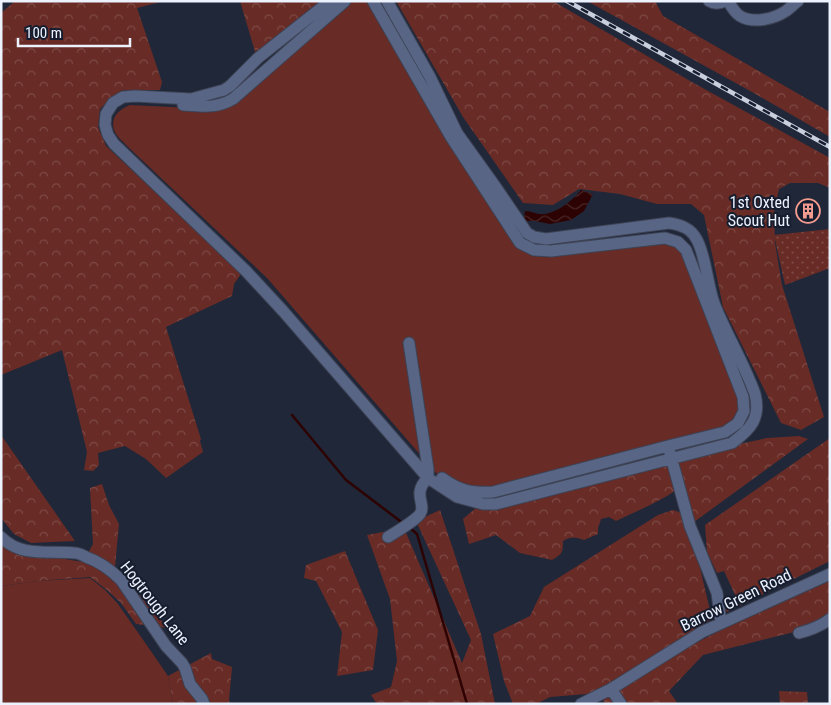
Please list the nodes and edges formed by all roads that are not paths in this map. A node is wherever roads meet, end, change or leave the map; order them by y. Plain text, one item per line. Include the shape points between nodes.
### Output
1 (330, 1) edge
2 (345, 1) edge
3 (373, 1) edge
4 (387, 1) edge
5 (709, 1) edge
6 (726, 1) edge
7 (798, 1) edge
8 (409, 343) dead end
9 (668, 446) junction
10 (671, 459) junction
11 (428, 473) junction
12 (1, 537) edge
13 (388, 537) dead end
14 (830, 574) edge
15 (721, 624) junction
16 (827, 624) edge
17 (799, 632) dead end
18 (611, 689) junction
19 (204, 704) edge
20 (581, 704) edge
21 (621, 704) edge

1 - 11 street via 258,58 224,90 191,99 123,97 113,103 106,114 105,125 114,144 246,271
2 - 11 street via 225,104 214,107 133,103 122,105 111,121 114,134 268,284
3 - 9 street via 451,137 520,243 534,250 551,251 665,238 678,242 686,250 744,396 744,411 738,423 725,432
4 - 10 street via 457,133 527,233 546,238 669,223 682,225 697,240 712,296 755,394 756,415 744,435 732,443
5 - 6 street via 719,4
6 - 7 street via 740,16 749,20 774,17
8 - 11 street
9 - 10 street
9 - 11 street via 493,492 462,490
10 - 11 street via 496,504 457,497
10 - 15 street via 690,526 717,593
11 - 13 street via 420,488 422,507 419,515
12 - 19 street, Hogtrough Lane via 20,550 77,553 112,571 182,663 190,684
14 - 15 street, Barrow Green Road
15 - 18 street, Barrow Green Road via 702,632
16 - 17 street
18 - 20 street, Barrow Green Road
18 - 21 street

